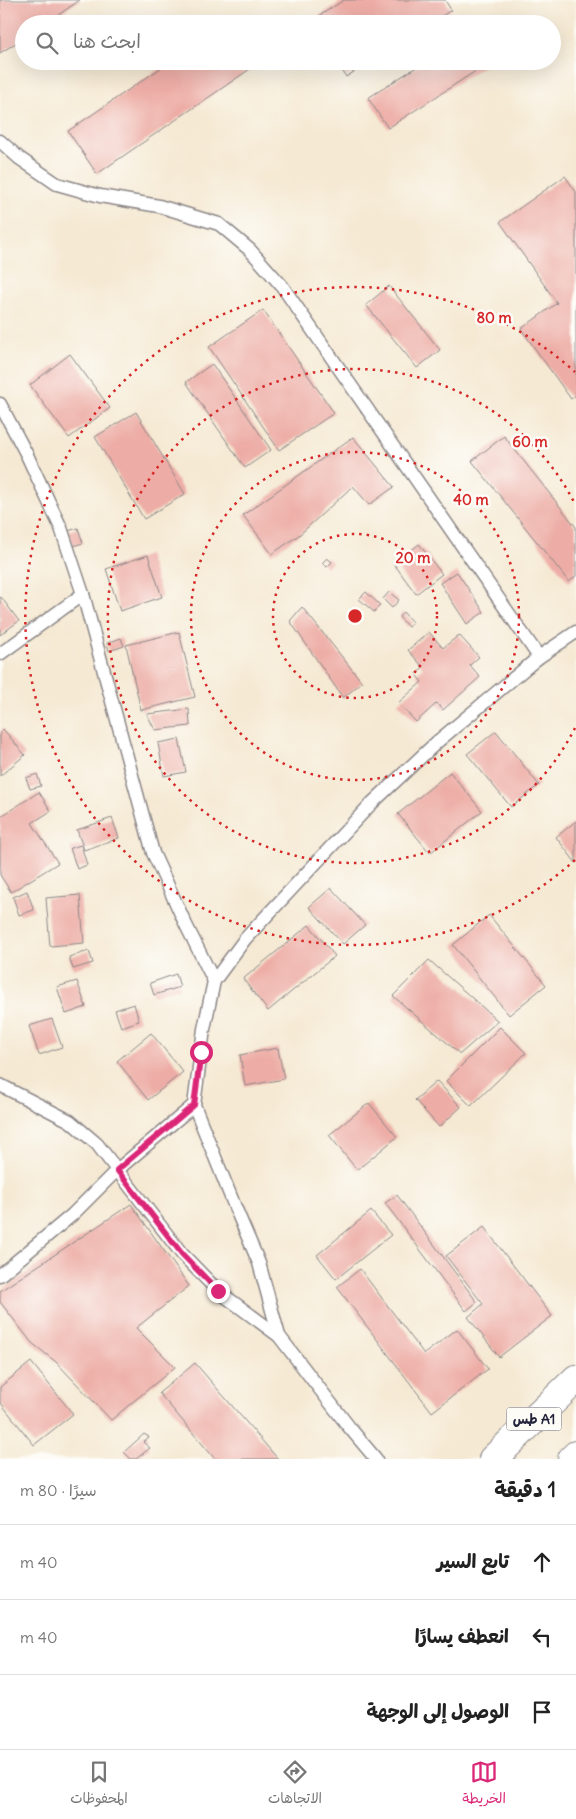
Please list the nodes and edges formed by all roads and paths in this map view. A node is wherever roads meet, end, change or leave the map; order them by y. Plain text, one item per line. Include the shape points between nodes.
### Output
1 (0, 141) edge
2 (0, 404) edge
3 (83, 594) junction
4 (576, 632) edge
5 (0, 654) edge
6 (539, 657) junction
7 (214, 980) junction
8 (0, 1084) edge
9 (194, 1105) junction
10 (117, 1170) junction
11 (0, 1275) edge
12 (279, 1336) junction
13 (576, 1379) edge
14 (576, 1455) edge
15 (376, 1459) edge
16 (493, 1459) edge
17 (572, 1459) edge

1 - 6 lane via 57,184 100,196 159,206 219,224 250,250 282,286
2 - 3 lane via 60,528
3 - 5 lane
3 - 7 lane via 153,853
4 - 6 lane
6 - 7 lane via 437,742 370,805 245,939
7 - 9 lane
8 - 10 lane via 70,1120 97,1144
9 - 10 lane
9 - 12 lane via 259,1263
10 - 11 lane via 72,1215
10 - 12 lane via 182,1254 218,1291
12 - 15 lane
13 - 16 highway, طس A1
14 - 17 highway

